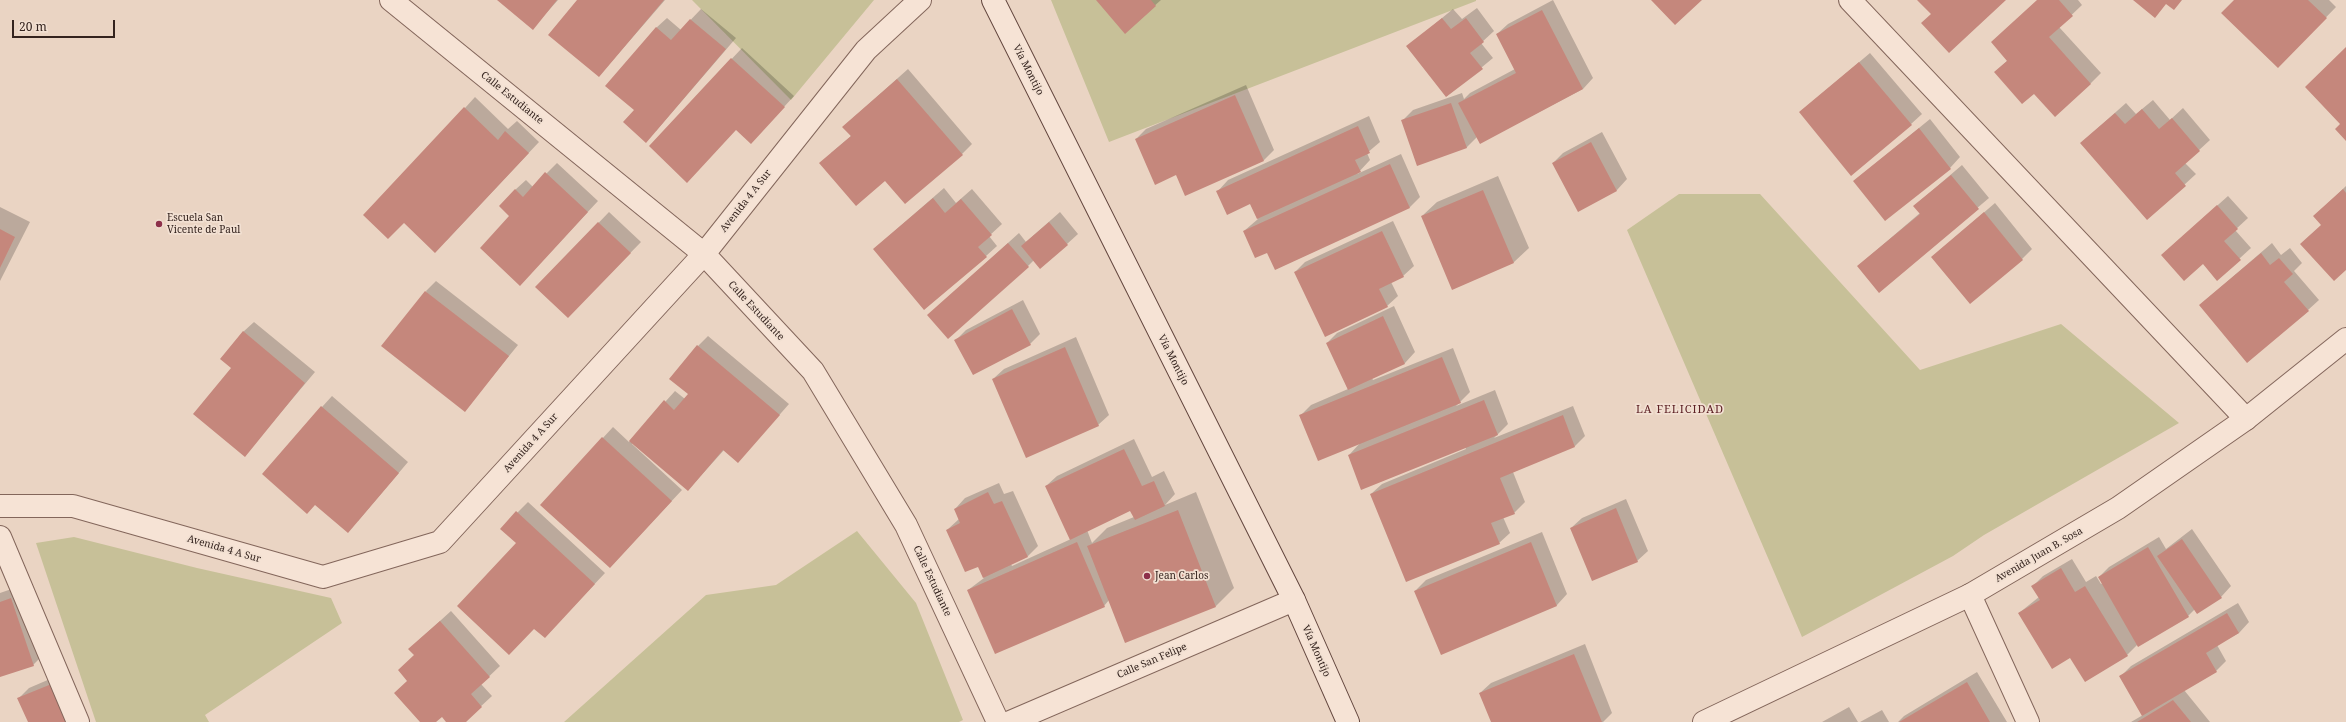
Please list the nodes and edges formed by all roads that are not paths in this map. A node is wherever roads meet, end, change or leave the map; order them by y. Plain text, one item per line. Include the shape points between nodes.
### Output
1 (392, 0) edge
2 (920, 0) edge
3 (993, 0) edge
4 (1850, 0) edge
5 (704, 254) junction
6 (2346, 339) edge
7 (2246, 419) junction
8 (0, 506) edge
9 (0, 537) edge
10 (1970, 595) junction
11 (1294, 600) junction
12 (78, 722) edge
13 (998, 722) edge
14 (1010, 722) edge
15 (1348, 722) edge
16 (1704, 722) edge
17 (2028, 722) edge

1 - 5 street, Calle Estudiante
2 - 5 street, Avenida 4 A Sur via 866,50
3 - 11 street, Vía Montijo
4 - 7 street
5 - 8 street, Avenida 4 A Sur via 440,542 323,577 73,506
5 - 13 street, Calle Estudiante via 813,372 906,525
6 - 7 street, Avenida Juan B. Sosa
7 - 10 street, Avenida Juan B. Sosa via 2118,508
9 - 12 street
10 - 16 street, Avenida Juan B. Sosa
10 - 17 street
11 - 14 street, Calle San Felipe
11 - 15 street, Vía Montijo

